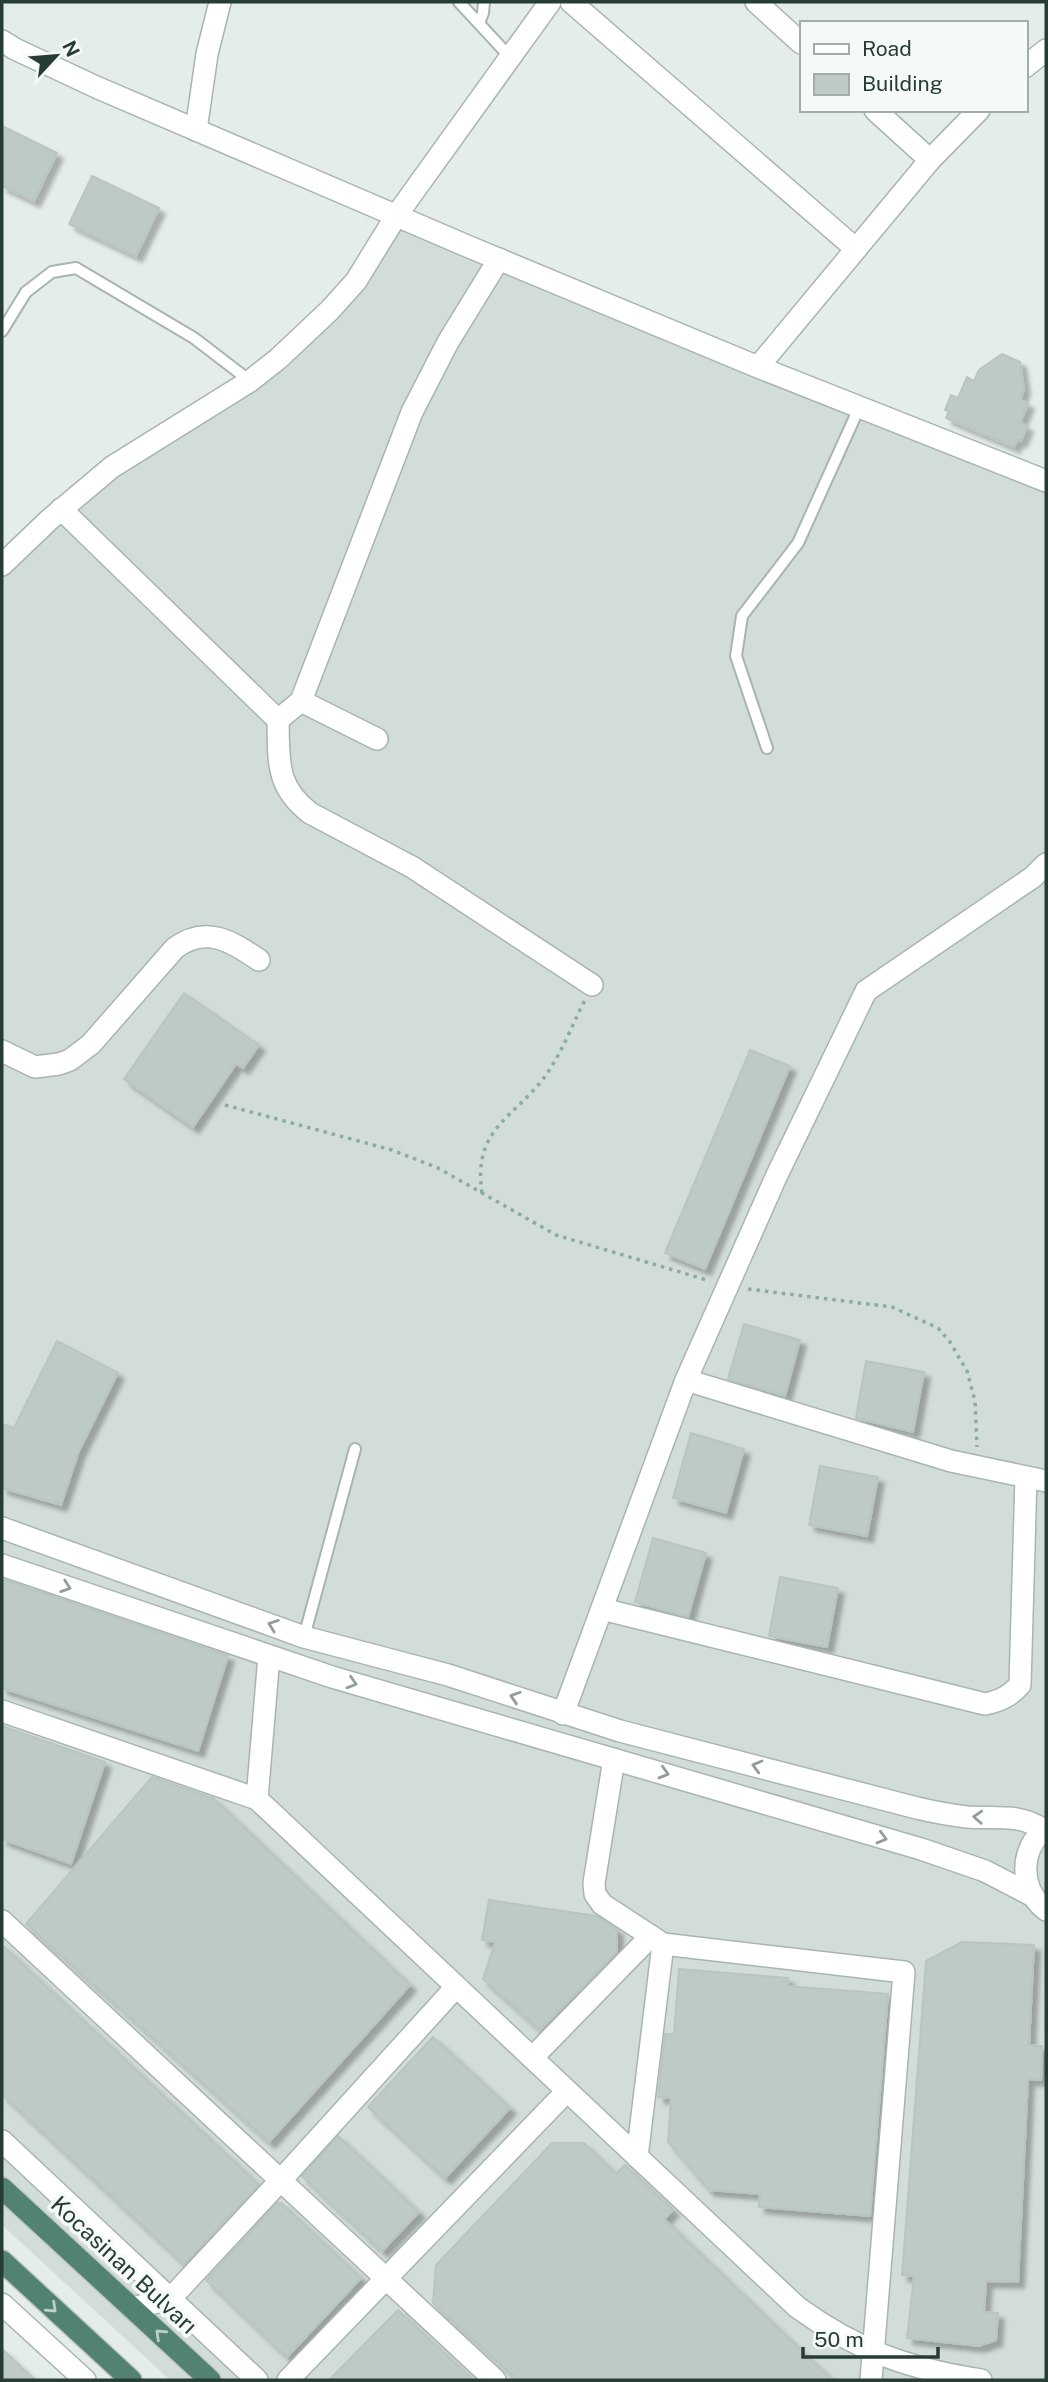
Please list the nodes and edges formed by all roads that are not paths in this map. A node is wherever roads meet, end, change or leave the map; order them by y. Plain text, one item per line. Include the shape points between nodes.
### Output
1 (220, 2) edge
2 (459, 2) edge
3 (484, 2) edge
4 (550, 2) edge
5 (571, 2) edge
6 (756, 2) edge
7 (478, 23) junction
8 (2, 41) edge
9 (800, 42) edge
10 (1046, 50) edge
11 (510, 57) junction
12 (1027, 66) edge
13 (877, 112) edge
14 (977, 112) edge
15 (197, 130) junction
16 (930, 160) junction
17 (396, 216) junction
18 (856, 249) junction
19 (499, 260) junction
20 (2, 331) edge
21 (758, 367) junction
22 (250, 381) junction
23 (859, 408) junction
24 (1046, 481) edge
25 (61, 509) junction
26 (2, 565) edge
27 (302, 701) junction
28 (278, 720) junction
29 (377, 739) dead end
30 (768, 748) dead end
31 (1046, 864) edge
32 (259, 960) dead end
33 (592, 985) road end
34 (2, 1051) edge
35 (687, 1380) junction
36 (355, 1449) dead end
37 (1036, 1479) edge
38 (2, 1528) edge
39 (2, 1565) edge
40 (603, 1609) junction
41 (304, 1637) junction
42 (269, 1656) junction
43 (2, 1712) edge
44 (563, 1714) junction
45 (614, 1759) junction
46 (257, 1799) junction
47 (1045, 1829) edge
48 (1040, 1903) edge
49 (2, 1922) edge
50 (657, 1940) junction
51 (456, 1987) junction
52 (531, 2058) junction
53 (567, 2091) junction
54 (2, 2141) edge
55 (638, 2157) junction
56 (280, 2181) junction
57 (2, 2188) edge
58 (2, 2262) edge
59 (387, 2280) junction
60 (170, 2299) junction
61 (2, 2304) edge
62 (132, 2308) junction
63 (874, 2353) junction
64 (85, 2380) edge
65 (131, 2380) edge
66 (210, 2380) edge
67 (257, 2380) edge
68 (288, 2380) edge
69 (495, 2380) edge
70 (871, 2380) edge
71 (981, 2380) edge

1 - 15 street via 207,54
2 - 7 lane
3 - 7 lane
4 - 11 street
5 - 18 street
6 - 9 street
7 - 11 lane
8 - 15 street
10 - 12 street
11 - 17 street
13 - 16 street
14 - 16 street
15 - 17 street
16 - 18 street
17 - 19 street
17 - 22 street via 356,281 301,338
18 - 21 street
19 - 21 street
19 - 27 street via 448,342 412,412
20 - 22 lane via 26,292 52,272 76,268 194,338
21 - 23 street
22 - 25 street via 112,467
23 - 24 street
23 - 30 lane via 798,543 742,615 736,656
25 - 26 street
25 - 28 street
27 - 28 street
27 - 29 street
28 - 33 street via 280,771 300,806 412,867
31 - 35 street via 866,990 776,1177
32 - 34 street via 220,938 191,939 174,948 92,1044 70,1060 35,1067
35 - 37 street via 951,1461
35 - 40 street
36 - 41 lane
37 - 40 street via 1020,1685 995,1702 985,1704
41 -> 38 street
39 -> 42 street
40 - 44 street
44 -> 41 street via 448,1675
42 -> 45 street
42 - 46 street
43 - 46 street
47 -> 44 street via 1021,1819 967,1817 917,1808
45 -> 48 street via 920,1849 985,1871
45 - 50 street via 593,1888 602,1904
46 - 51 street
47 - 48 street via 1029,1849 1025,1873
49 - 56 street
50 - 52 street
50 - 55 street
50 - 63 street via 904,1972
51 - 52 street
51 - 56 street
52 - 53 street
53 - 55 street
53 - 59 street
54 - 60 street
55 - 63 street via 797,2307
56 - 59 street
56 - 60 street
57 - 62 highway, Kocasinan Bulvarı
58 -> 65 highway
59 - 68 street
59 - 69 street
60 - 62 street
60 - 67 street
61 - 64 street
66 -> 62 highway, Kocasinan Bulvarı
63 - 70 street
63 - 71 street via 921,2369

